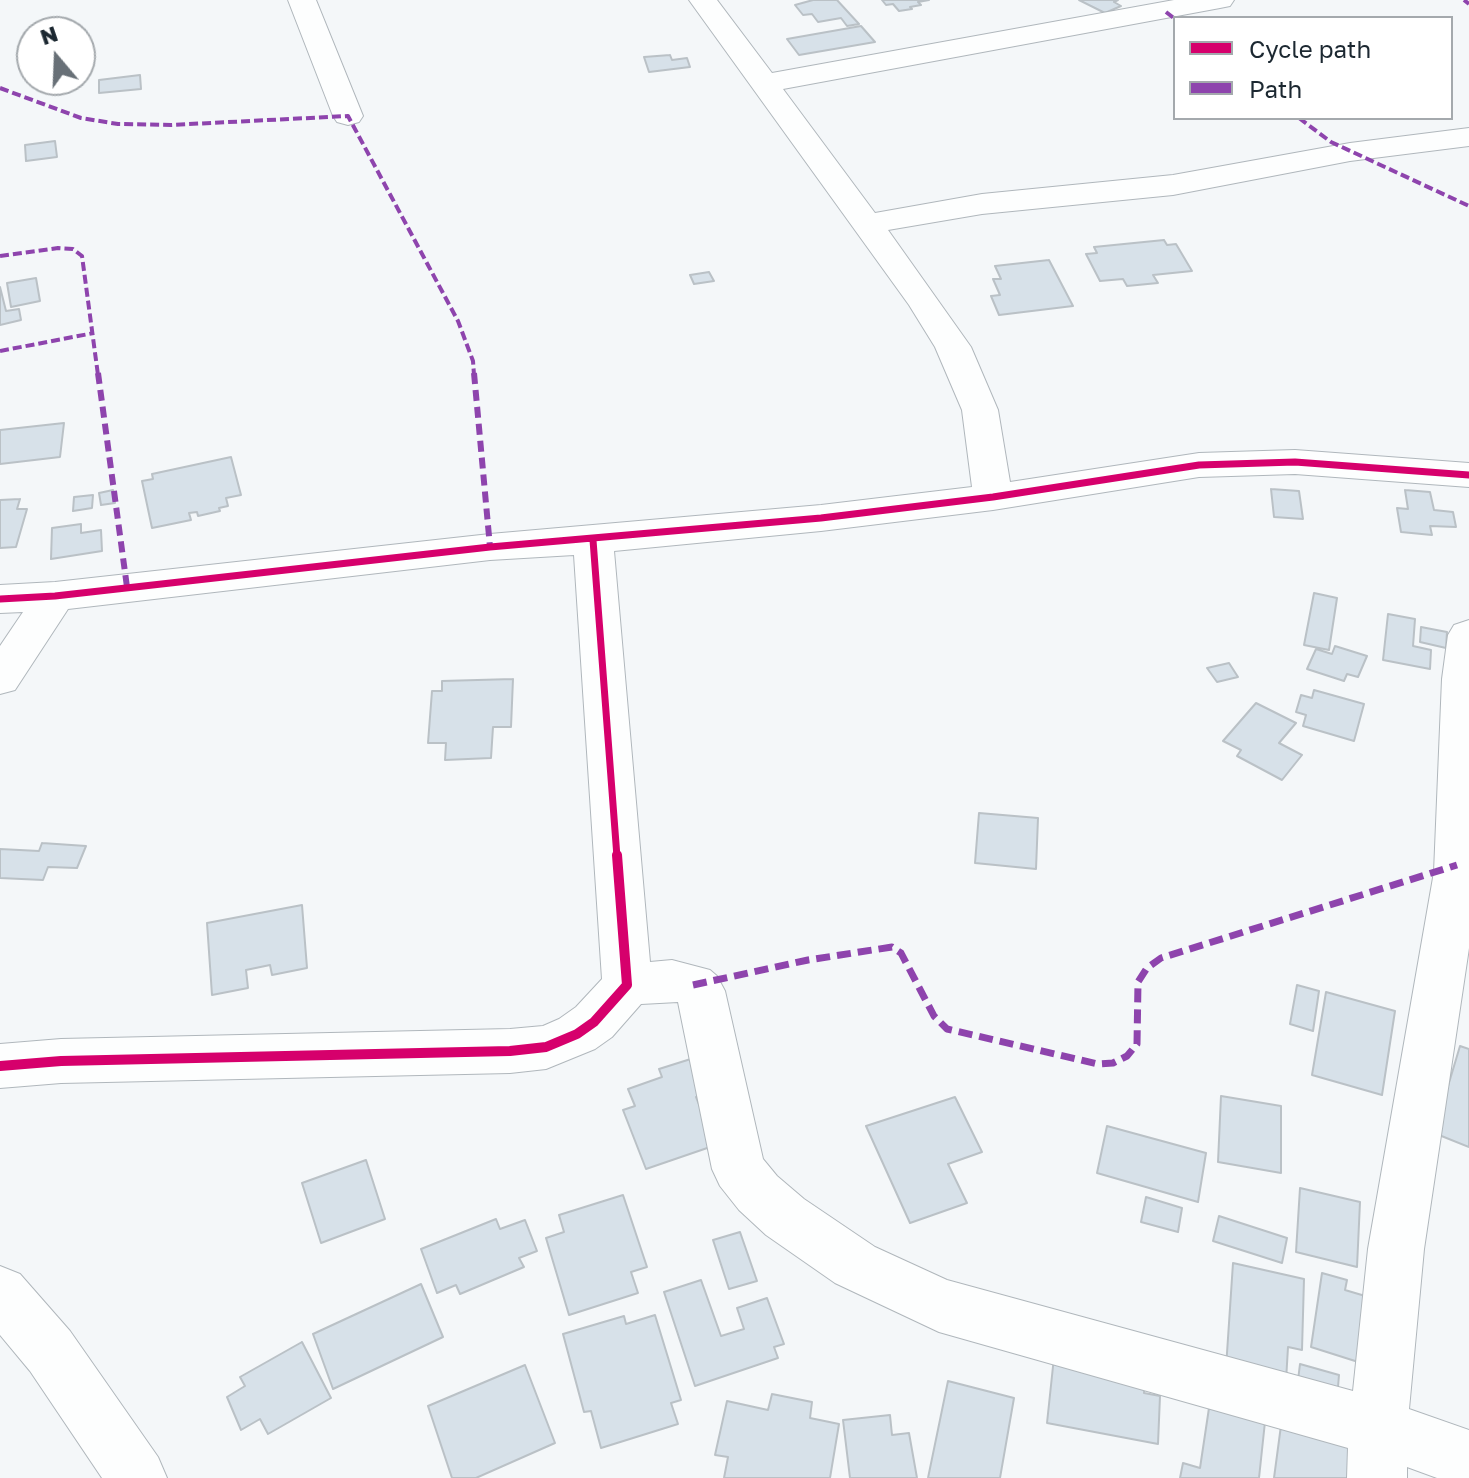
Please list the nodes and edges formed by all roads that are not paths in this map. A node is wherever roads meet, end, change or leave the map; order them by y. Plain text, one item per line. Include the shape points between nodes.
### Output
1 (302, 0) edge
2 (703, 0) edge
3 (1220, 0) edge
4 (1160, 6) edge
5 (766, 83) junction
6 (348, 116) dead end
7 (1469, 137) edge
8 (866, 224) junction
9 (1469, 475) edge
10 (993, 497) junction
11 (593, 540) junction
12 (55, 596) junction
13 (0, 599) edge
14 (1467, 665) edge
15 (0, 679) edge
16 (627, 985) junction
17 (0, 1066) edge
18 (0, 1293) edge
19 (1377, 1452) edge
20 (1469, 1460) edge
21 (137, 1478) edge

1 - 6 street
2 - 5 street
3 - 4 street
4 - 5 street
5 - 8 street
7 - 8 street via 1350,152 1173,185 982,204
8 - 10 street via 925,303 968,378 980,410
9 - 10 street via 1247,462
10 - 11 street
11 - 12 street
11 - 16 street
12 - 13 street
12 - 15 street
14 - 19 street via 1457,872 1396,1249
16 - 17 street via 594,1022 546,1047
16 - 19 street via 672,980 700,991 739,1169 785,1217 855,1265 939,1305
18 - 21 street via 50,1351
19 - 20 street

